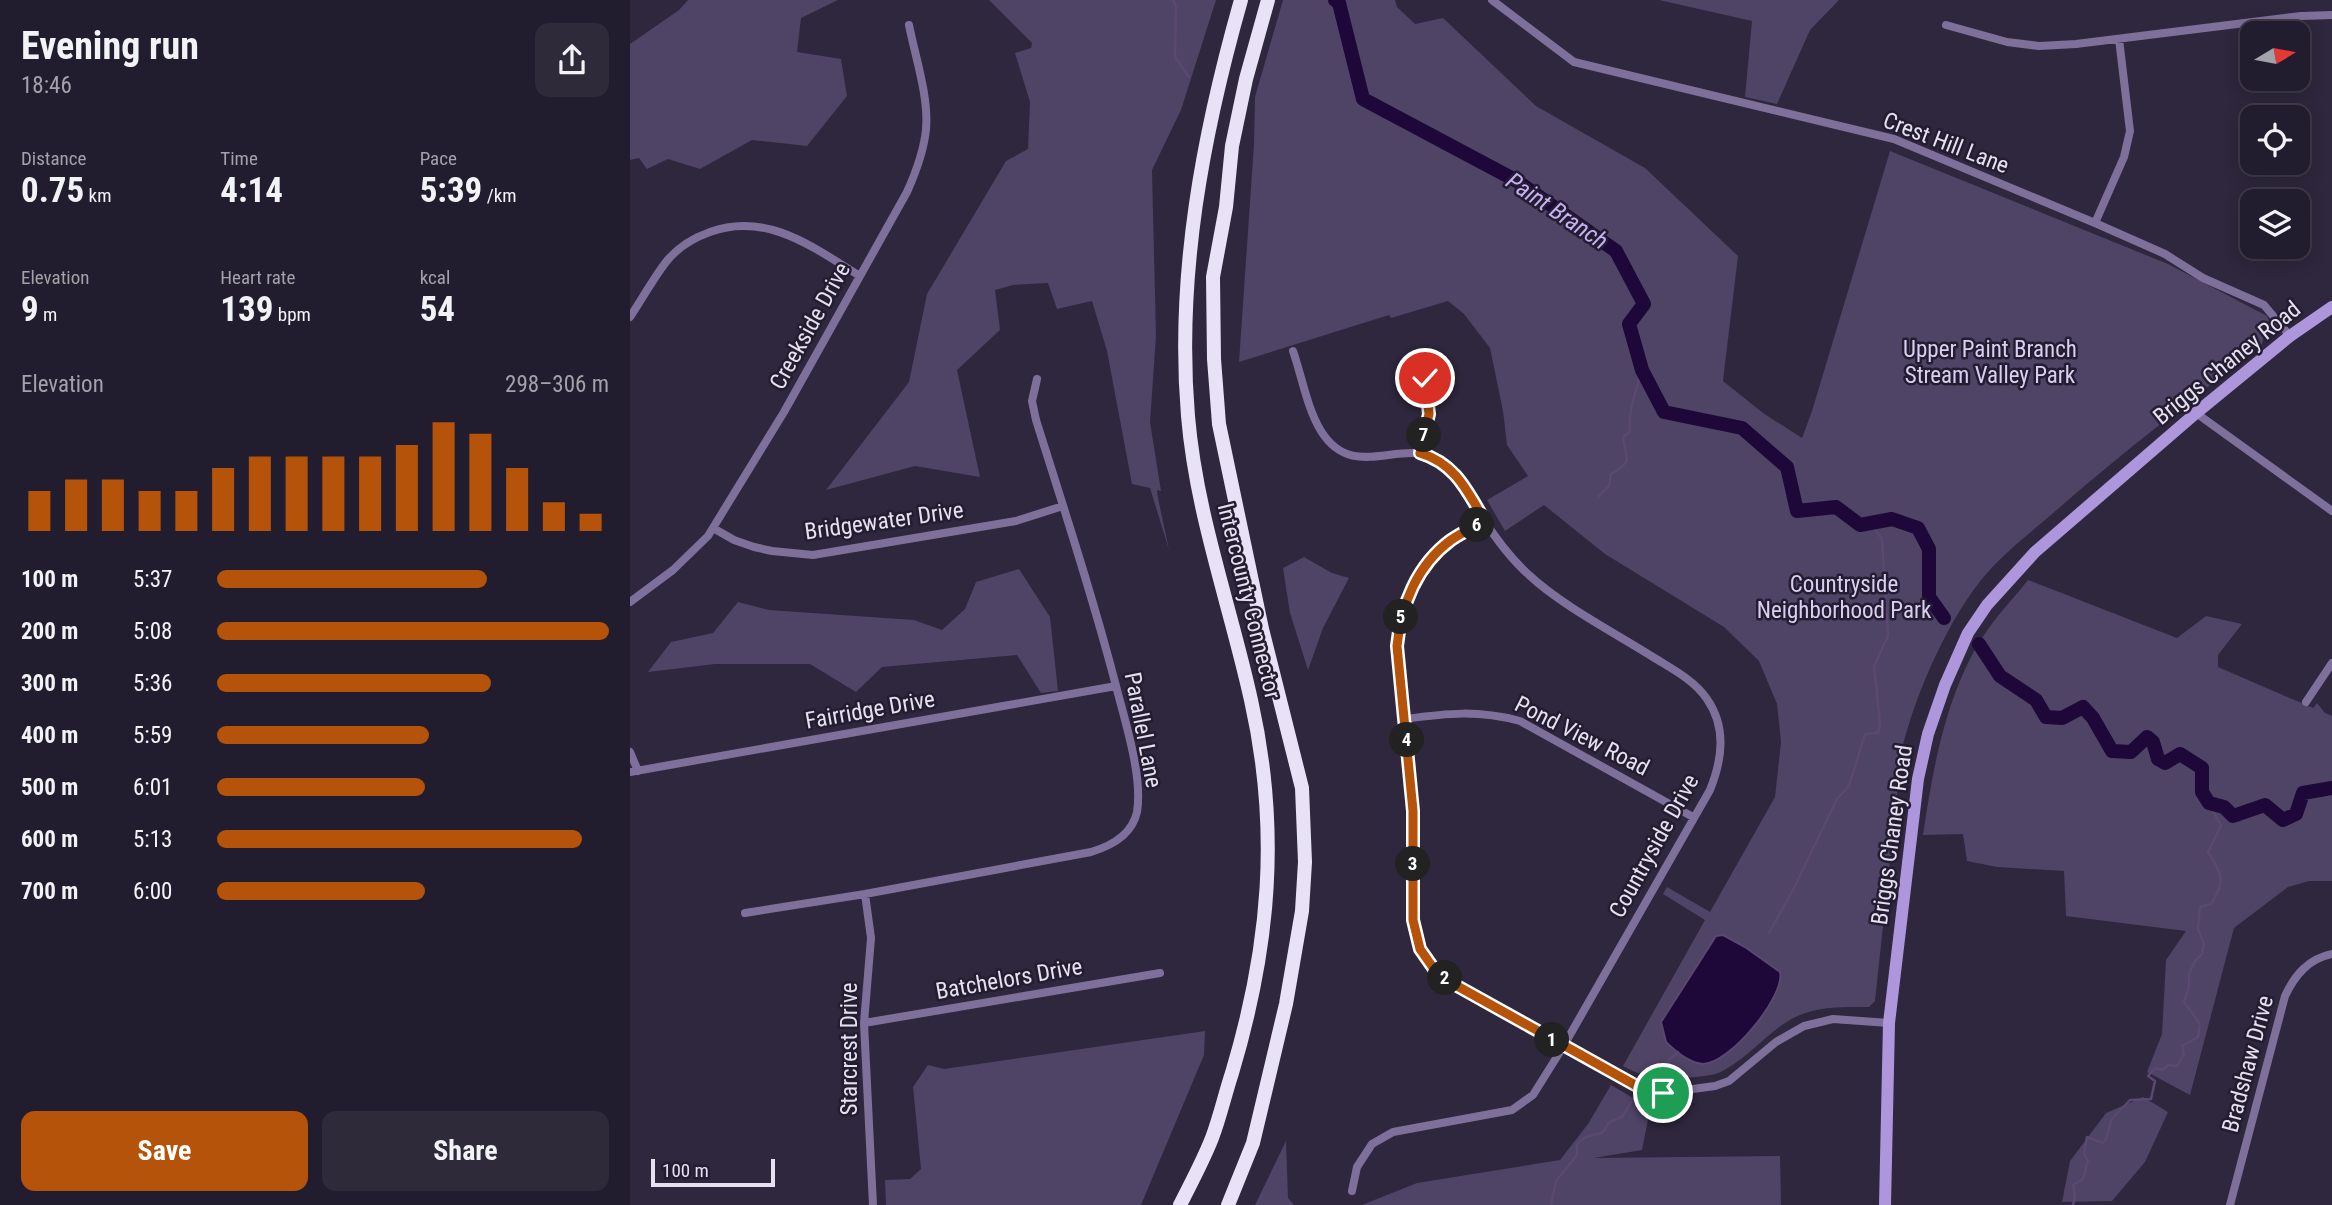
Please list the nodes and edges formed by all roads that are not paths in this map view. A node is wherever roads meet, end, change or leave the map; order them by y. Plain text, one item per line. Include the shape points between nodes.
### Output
1 (1241, 0) edge
2 (1268, 0) edge
3 (1492, 0) edge
4 (2332, 15) edge
5 (909, 25) dead end
6 (1946, 25) dead end
7 (2119, 38) junction
8 (2095, 223) junction
9 (860, 276) junction
10 (2332, 307) edge
11 (630, 317) edge
12 (2290, 336) junction
13 (1293, 351) dead end
14 (1425, 378) dead end
15 (1037, 379) dead end
16 (2196, 413) junction
17 (1420, 453) junction
18 (1063, 506) junction
19 (2332, 511) edge
20 (1485, 521) junction
21 (713, 528) junction
22 (630, 602) edge
23 (2332, 663) edge
24 (1116, 686) junction
25 (2306, 702) dead end
26 (1405, 719) junction
27 (630, 752) edge
28 (634, 771) edge
29 (1693, 817) junction
30 (865, 894) junction
31 (745, 913) dead end
32 (2332, 954) edge
33 (1160, 973) dead end
34 (864, 1023) junction
35 (1888, 1023) junction
36 (1563, 1047) junction
37 (1352, 1191) dead end
38 (873, 1205) edge
39 (1180, 1205) edge
40 (1228, 1205) edge
41 (1885, 1205) edge
42 (2230, 1205) edge

1 - 39 highway, Intercounty Connector via 1221,72 1194,209 1186,394 1201,501 1264,770 1268,886 1262,951 1246,1024 1213,1137
2 - 40 highway, Intercounty Connector via 1232,146 1213,277 1214,372 1219,424 1262,629 1302,788 1305,862 1302,911 1286,1004 1253,1143
3 - 8 street, Crest Hill Lane via 1574,62 1894,139
4 - 7 street
5 - 9 street, Creekside Drive via 926,129 918,168
6 - 7 street via 2039,46
7 - 8 street via 2130,131 2124,157
8 - 12 street, Crest Hill Lane via 2264,305
9 - 11 street via 784,232 748,225 731,227 680,248 666,261
9 - 21 street, Creekside Drive
10 - 12 main road, Briggs Chaney Road
12 - 16 main road, Briggs Chaney Road
13 - 17 street via 1317,423 1335,446 1357,458
14 - 17 street via 1429,414
15 - 18 street, Parallel Lane via 1032,401
16 - 19 street
16 - 35 main road, Briggs Chaney Road via 2035,552 1968,633 1928,734 1918,779
17 - 20 street, Countryside Drive via 1445,464
18 - 21 street, Bridgewater Drive via 1016,521 813,555 754,547
18 - 24 street, Parallel Lane
20 - 26 street via 1435,555 1407,598 1397,646
20 - 29 street, Countryside Drive via 1531,577 1689,679 1707,699 1721,742 1719,766
21 - 22 street, Creekside Drive via 673,570
23 - 25 street
24 - 28 street, Fairridge Drive
24 - 30 street, Parallel Lane via 1139,791 1136,815 1119,839 1091,852
26 - 29 street, Pond View Road via 1473,712 1520,721
26 - 36 street via 1413,811 1413,920 1420,949 1450,982
27 - 28 street
29 - 36 street, Countryside Drive
30 - 31 street, Parallel Lane
30 - 34 street, Starcrest Drive via 872,938
32 - 42 street, Bradshaw Drive via 2307,964 2285,996
33 - 34 street, Batchelors Drive
34 - 38 street, Starcrest Drive
35 - 36 street via 1833,1019 1804,1026 1729,1080 1663,1093 1644,1090
35 - 41 main road, Briggs Chaney Road
36 - 37 street, Countryside Drive via 1533,1095 1512,1111 1393,1132 1372,1144 1357,1167

